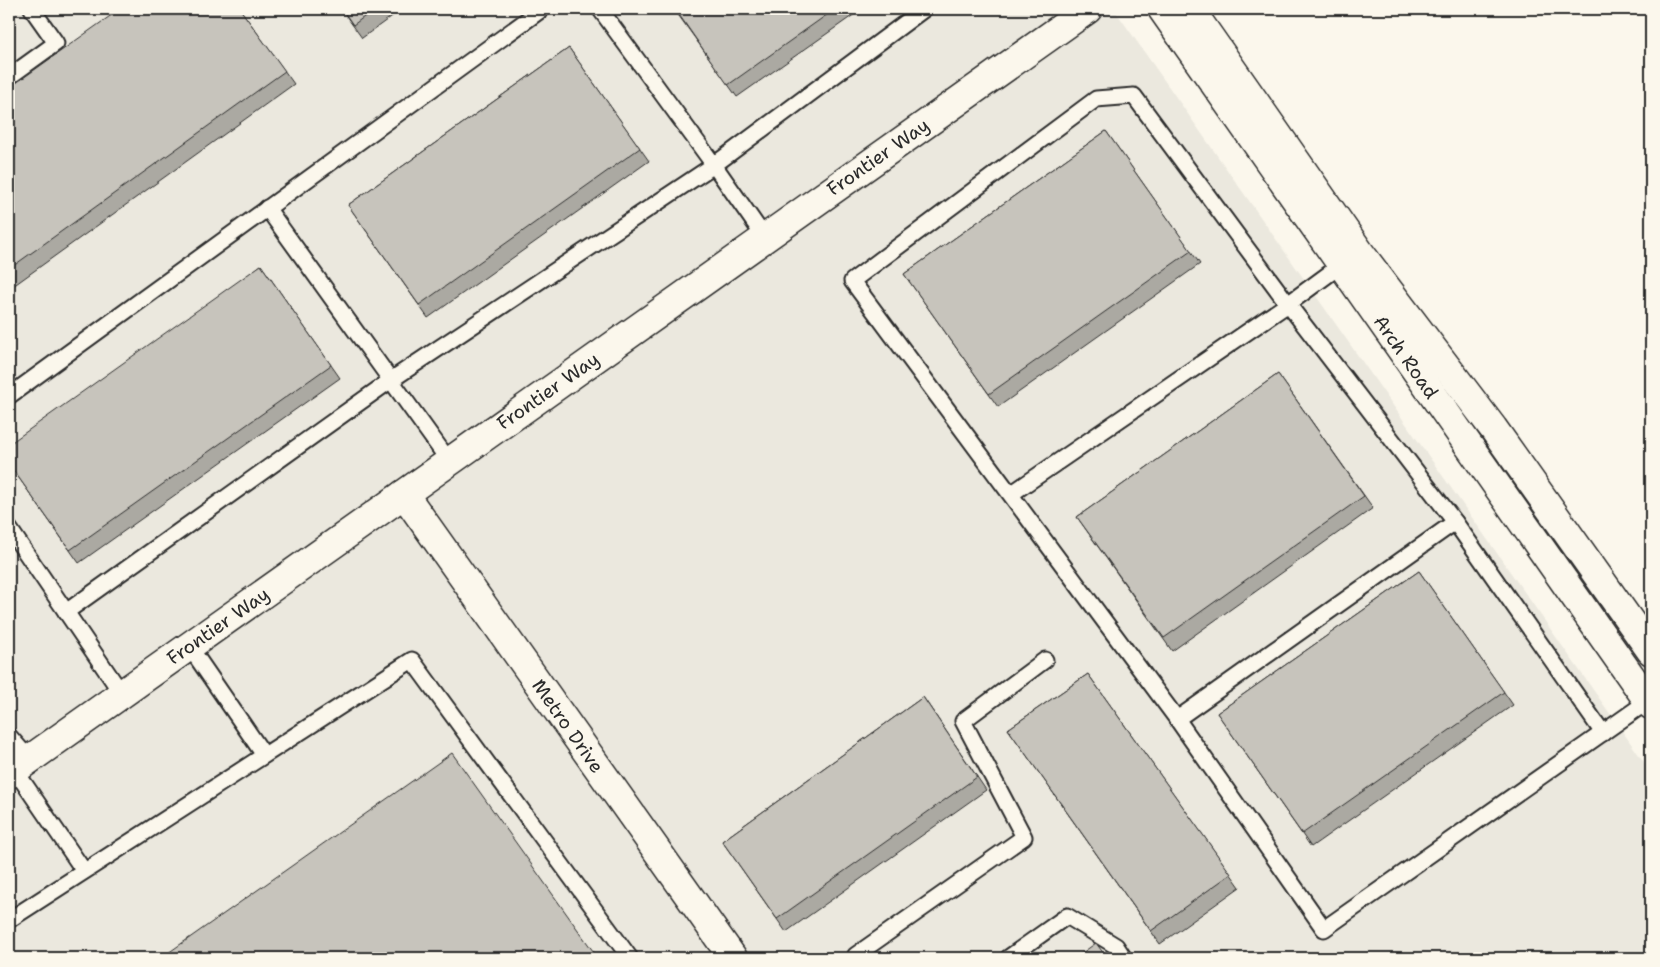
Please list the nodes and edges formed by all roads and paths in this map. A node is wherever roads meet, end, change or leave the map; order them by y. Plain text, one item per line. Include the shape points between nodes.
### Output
1 (32, 9) edge
2 (542, 9) edge
3 (600, 9) edge
4 (924, 9) edge
5 (1088, 9) edge
6 (1162, 9) edge
7 (1190, 9) edge
8 (9, 77) edge
9 (714, 165) junction
10 (267, 208) junction
11 (765, 238) junction
12 (1341, 265) junction
13 (1288, 304) junction
14 (391, 380) junction
15 (9, 396) edge
16 (449, 462) junction
17 (404, 494) junction
18 (1011, 494) junction
19 (1455, 522) junction
20 (9, 528) edge
21 (66, 612) junction
22 (189, 646) junction
23 (1651, 651) edge
24 (1045, 660) dead end
25 (122, 694) junction
26 (1650, 703) edge
27 (1177, 718) junction
28 (1603, 733) junction
29 (9, 736) edge
30 (264, 755) junction
31 (18, 768) edge
32 (84, 871) junction
33 (9, 920) edge
34 (630, 958) edge
35 (733, 958) edge
36 (857, 958) edge
37 (1008, 958) edge
38 (1124, 958) edge

1 - 8 lane via 56,43
2 - 10 lane
3 - 9 lane
4 - 9 lane
5 - 11 street, Frontier Way
6 - 12 street, Arch Road
7 - 23 street, Arch Road via 1361,254 1493,428
9 - 11 lane
9 - 14 lane
10 - 14 lane
10 - 15 lane
11 - 16 street, Frontier Way
12 - 13 lane
12 - 26 street, Arch Road
13 - 18 lane
13 - 18 lane via 1134,96 1096,99 852,281
13 - 19 lane
14 - 16 lane
14 - 21 lane
16 - 17 street, Frontier Way
17 - 22 street, Frontier Way
17 - 35 street, Metro Drive
18 - 27 lane
19 - 27 lane
19 - 28 lane
20 - 21 lane
21 - 25 lane
22 - 25 street, Frontier Way
22 - 30 lane
24 - 36 lane via 964,721 1024,837 856,955
25 - 31 street, Frontier Way
26 - 28 lane
27 - 28 lane via 1324,929
29 - 31 lane
30 - 32 lane
30 - 34 lane via 412,660
31 - 32 lane
32 - 33 lane
37 - 38 lane via 1067,916 1116,946

